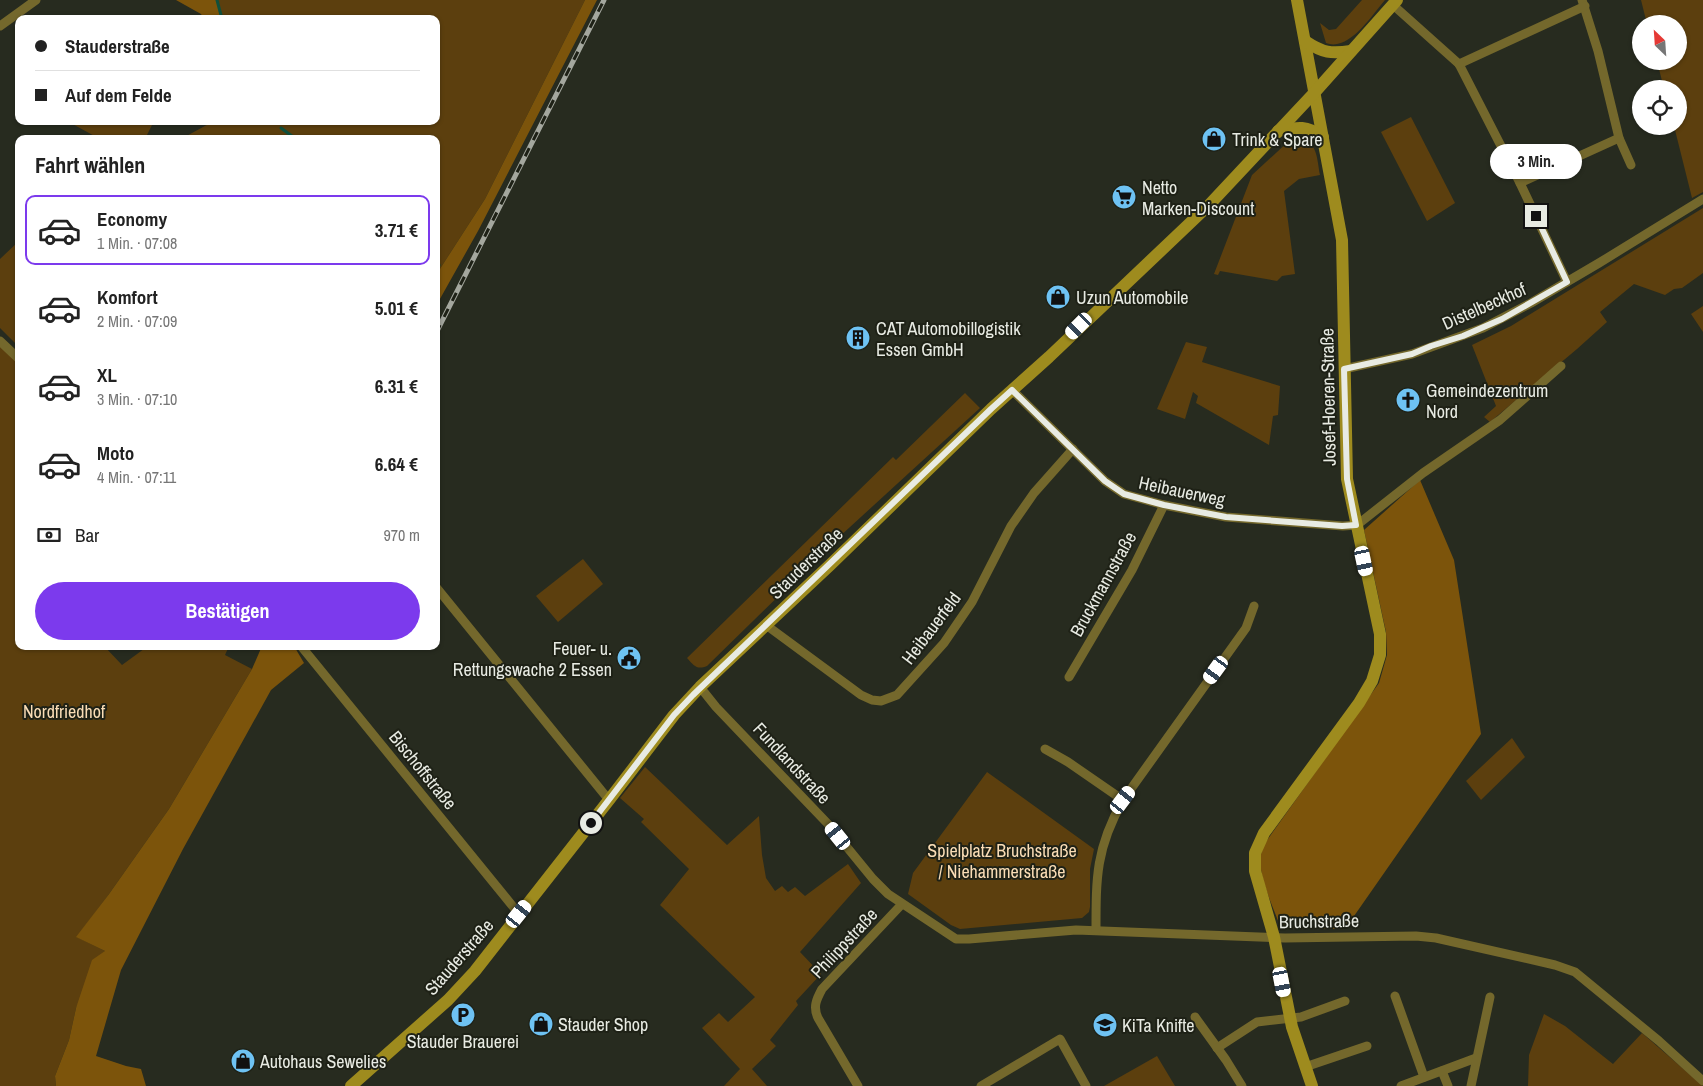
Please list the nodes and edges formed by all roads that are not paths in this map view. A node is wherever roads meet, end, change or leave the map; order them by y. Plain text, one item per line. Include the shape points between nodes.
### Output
1 (36, 0) edge
2 (1297, 0) edge
3 (1395, 2) edge
4 (1583, 3) edge
5 (15, 15) edge
6 (15, 15) edge
7 (0, 26) edge
8 (1305, 41) junction
9 (1351, 51) junction
10 (1459, 64) junction
11 (1315, 92) junction
12 (1278, 132) junction
13 (1323, 137) junction
14 (1619, 138) junction
15 (1631, 165) dead end
16 (1520, 183) junction
17 (1703, 199) edge
18 (1567, 282) junction
19 (0, 341) edge
20 (15, 355) edge
21 (1561, 366) dead end
22 (1344, 369) junction
23 (1012, 390) junction
24 (1073, 449) junction
25 (1164, 505) junction
26 (1356, 525) junction
27 (440, 592) edge
28 (1254, 606) dead end
29 (766, 626) junction
30 (304, 650) edge
31 (1068, 677) dead end
32 (700, 687) junction
33 (1045, 749) dead end
34 (610, 800) junction
35 (1123, 800) junction
36 (902, 904) junction
37 (519, 914) junction
38 (1096, 930) junction
39 (1274, 938) junction
40 (1395, 996) dead end
41 (1490, 997) dead end
42 (1345, 1000) dead end
43 (1195, 1017) dead end
44 (1290, 1018) junction
45 (1367, 1046) dead end
46 (1218, 1048) junction
47 (1476, 1058) junction
48 (1305, 1067) junction
49 (1442, 1071) junction
50 (1424, 1077) junction
51 (1703, 1081) edge
52 (351, 1086) edge
53 (858, 1086) edge
54 (981, 1086) edge
55 (1086, 1086) edge
56 (1242, 1086) edge
57 (1312, 1086) edge
58 (1401, 1086) edge
59 (1448, 1086) edge
60 (1471, 1086) edge

1 - 6 street
2 - 8 main road, Josef-Hoeren-Straße
3 - 9 main road, Stauderstraße
3 - 10 street
4 - 10 street
4 - 14 street
5 - 7 street
8 - 9 main road via 1318,50 1334,54
8 - 11 main road, Josef-Hoeren-Straße
9 - 11 main road, Stauderstraße
10 - 16 street
11 - 12 main road, Stauderstraße
11 - 13 main road, Josef-Hoeren-Straße
12 - 13 main road via 1298,127
12 - 23 main road, Stauderstraße via 1196,217
13 - 22 main road, Josef-Hoeren-Straße via 1342,240
14 - 15 street
14 - 16 street
16 - 18 street
17 - 18 street, Distelbeckhof
18 - 22 street, Distelbeckhof via 1502,319 1463,336 1412,354
19 - 20 street
21 - 26 street via 1500,420 1423,473
22 - 26 main road, Josef-Hoeren-Straße via 1347,479
23 - 24 street, Heibauerweg
23 - 29 main road, Stauderstraße
24 - 25 street, Heibauerweg via 1115,489
24 - 29 street, Heibauerfeld via 1034,493 1011,526 972,602 944,643 897,695 881,701 861,695
25 - 26 street, Heibauerweg via 1226,517
25 - 31 street, Bruckmannstraße via 1132,570
26 - 39 main road, Josef-Hoeren-Straße via 1380,634 1380,655 1372,681 1359,703 1257,846 1255,871
27 - 34 street
28 - 35 street via 1246,628
29 - 32 main road, Stauderstraße
30 - 37 street, Bischoffstraße
32 - 34 main road, Stauderstraße via 674,715
32 - 36 street, Fundlandstraße via 828,824 873,879
33 - 35 street
34 - 37 main road, Stauderstraße
35 - 38 street via 1111,821 1100,853 1096,878
36 - 38 street, Bruchstraße via 956,939
36 - 53 street, Philippstraße via 822,990 815,1004 818,1018
37 - 52 main road, Stauderstraße via 448,1000
38 - 39 street, Bruchstraße
39 - 44 main road, Josef-Hoeren-Straße
39 - 51 street, Bruchstraße via 1416,936 1556,965 1574,972
40 - 50 street
41 - 47 street
42 - 44 street
43 - 46 street
44 - 46 street via 1257,1022
44 - 48 main road, Josef-Hoeren-Straße
45 - 48 street
46 - 56 street
47 - 49 street
47 - 60 street
48 - 57 main road, Josef-Hoeren-Straße
49 - 50 street
49 - 59 street
50 - 58 street
54 - 55 street via 1060,1040

